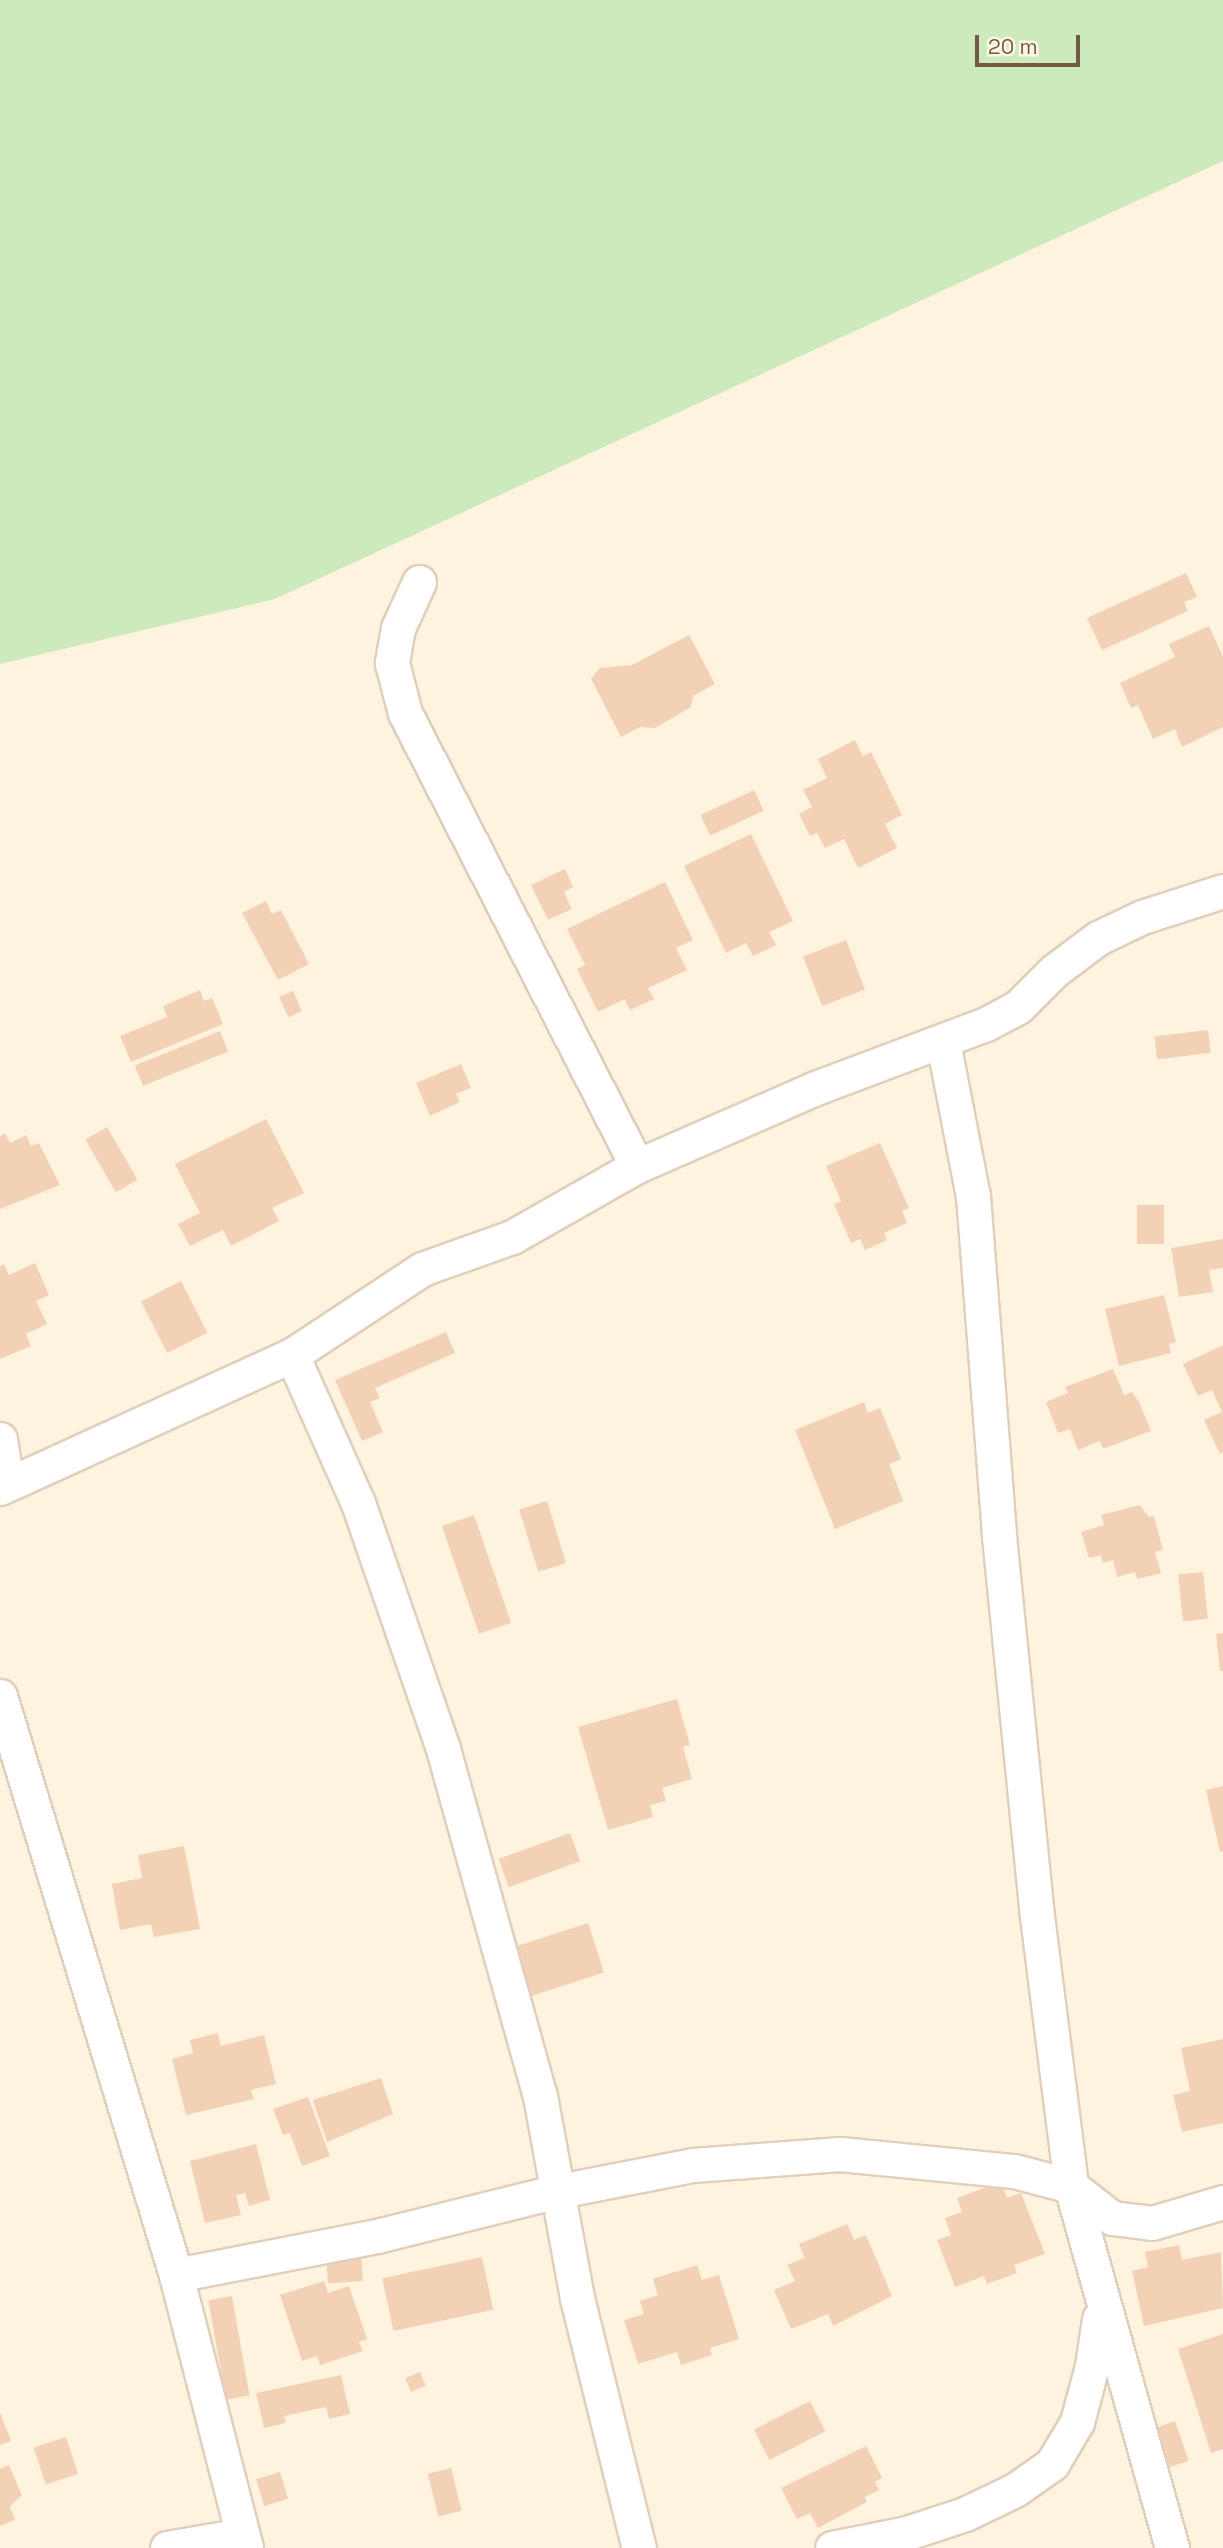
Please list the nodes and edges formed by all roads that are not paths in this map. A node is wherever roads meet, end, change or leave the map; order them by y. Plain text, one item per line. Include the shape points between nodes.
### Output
1 (419, 582) dead end
2 (1223, 891) edge
3 (943, 1042) junction
4 (637, 1166) junction
5 (292, 1355) junction
6 (0, 1439) edge
7 (3, 1486) edge
8 (0, 1696) edge
9 (1071, 2186) junction
10 (554, 2192) junction
11 (1223, 2202) edge
12 (176, 2275) junction
13 (1101, 2303) junction
14 (244, 2541) edge
15 (167, 2548) edge
16 (639, 2548) edge
17 (832, 2548) edge
18 (1172, 2548) edge

1 - 4 street via 398,628 392,663 405,713
2 - 3 street via 1142,917 1098,938 1054,971 1018,1007
3 - 4 street via 813,1088
3 - 9 street via 976,1220 999,1536 1037,1916
4 - 5 street via 512,1237 422,1269
5 - 7 street
5 - 10 street via 358,1503 443,1749 540,2096
6 - 7 street
8 - 12 street
9 - 10 street via 1014,2171 840,2154 693,2165
9 - 11 street via 1112,2218 1152,2223
9 - 13 street
10 - 12 street via 377,2236
10 - 16 street via 605,2424
12 - 14 street
13 - 17 street via 1092,2366 1077,2422 1052,2464 1016,2490 965,2514 907,2533
13 - 18 street
14 - 15 street

